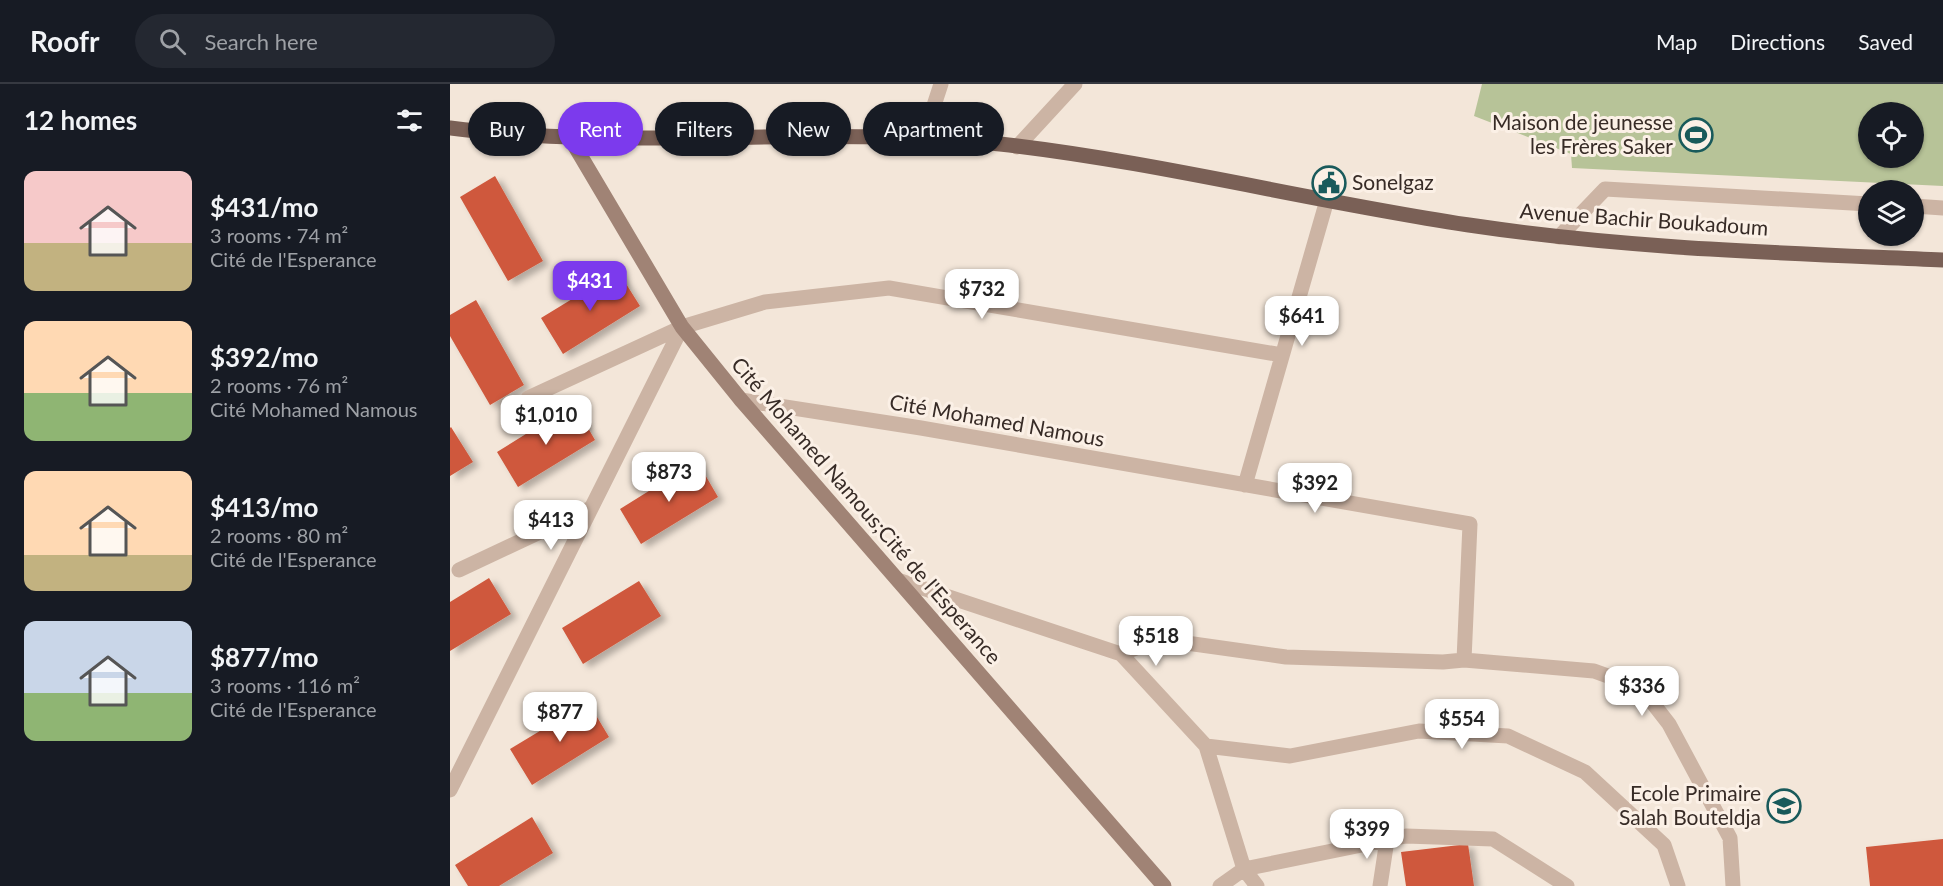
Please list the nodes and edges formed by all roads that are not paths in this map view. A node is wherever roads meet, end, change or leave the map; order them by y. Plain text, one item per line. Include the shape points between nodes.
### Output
1 (940, 84) edge
2 (1075, 84) edge
3 (934, 102) edge
4 (450, 128) edge
5 (558, 137) edge
6 (643, 138) edge
7 (863, 139) edge
8 (1004, 146) edge
9 (1017, 147) junction
10 (581, 156) edge
11 (1327, 200) junction
12 (1858, 203) edge
13 (1924, 207) edge
14 (1943, 208) edge
15 (1559, 237) junction
16 (1943, 260) edge
17 (682, 327) junction
18 (1282, 355) junction
19 (528, 398) dead end
20 (741, 400) junction
21 (1245, 485) junction
22 (591, 508) junction
23 (459, 570) dead end
24 (898, 580) junction
25 (1121, 654) junction
26 (1464, 660) junction
27 (1206, 746) junction
28 (464, 761) junction
29 (450, 770) edge
30 (450, 790) edge
31 (1387, 840) junction
32 (1244, 869) junction
33 (1164, 886) edge
34 (1220, 886) edge
35 (1257, 886) edge
36 (1380, 886) edge
37 (1567, 886) edge
38 (1678, 886) edge
39 (1733, 886) edge

1 - 3 street
2 - 9 street
4 - 5 main road, Avenue Bachir Boukadoum
6 - 7 main road, Avenue Bachir Boukadoum
8 - 9 main road, Avenue Bachir Boukadoum
9 - 11 main road, Avenue Bachir Boukadoum
10 - 17 street, Cité Mohamed Namous;Cité de l'Esperance
11 - 15 main road, Avenue Bachir Boukadoum
11 - 18 street
12 - 15 street via 1605,189
13 - 14 street
15 - 16 main road, Avenue Bachir Boukadoum
17 - 18 street via 765,302 889,288
17 - 19 street
17 - 20 street, Cité Mohamed Namous;Cité de l'Esperance
17 - 22 street
18 - 21 street
20 - 21 street, Cité Mohamed Namous
20 - 24 street, Cité Mohamed Namous;Cité de l'Esperance
21 - 26 street, Cité Mohamed Namous via 1470,524
22 - 23 street
22 - 28 street
24 - 25 street
24 - 33 street, Cité Mohamed Namous;Cité de l'Esperance
25 - 26 street via 1158,639 1286,657
25 - 27 street
26 - 39 street via 1594,671 1641,688 1669,724 1730,837
27 - 32 street
27 - 38 street via 1290,756 1419,731 1508,735 1585,772 1664,845
28 - 29 street
28 - 30 street
31 - 32 street
31 - 36 street
31 - 37 street via 1406,836 1493,839
32 - 34 street
32 - 35 street

